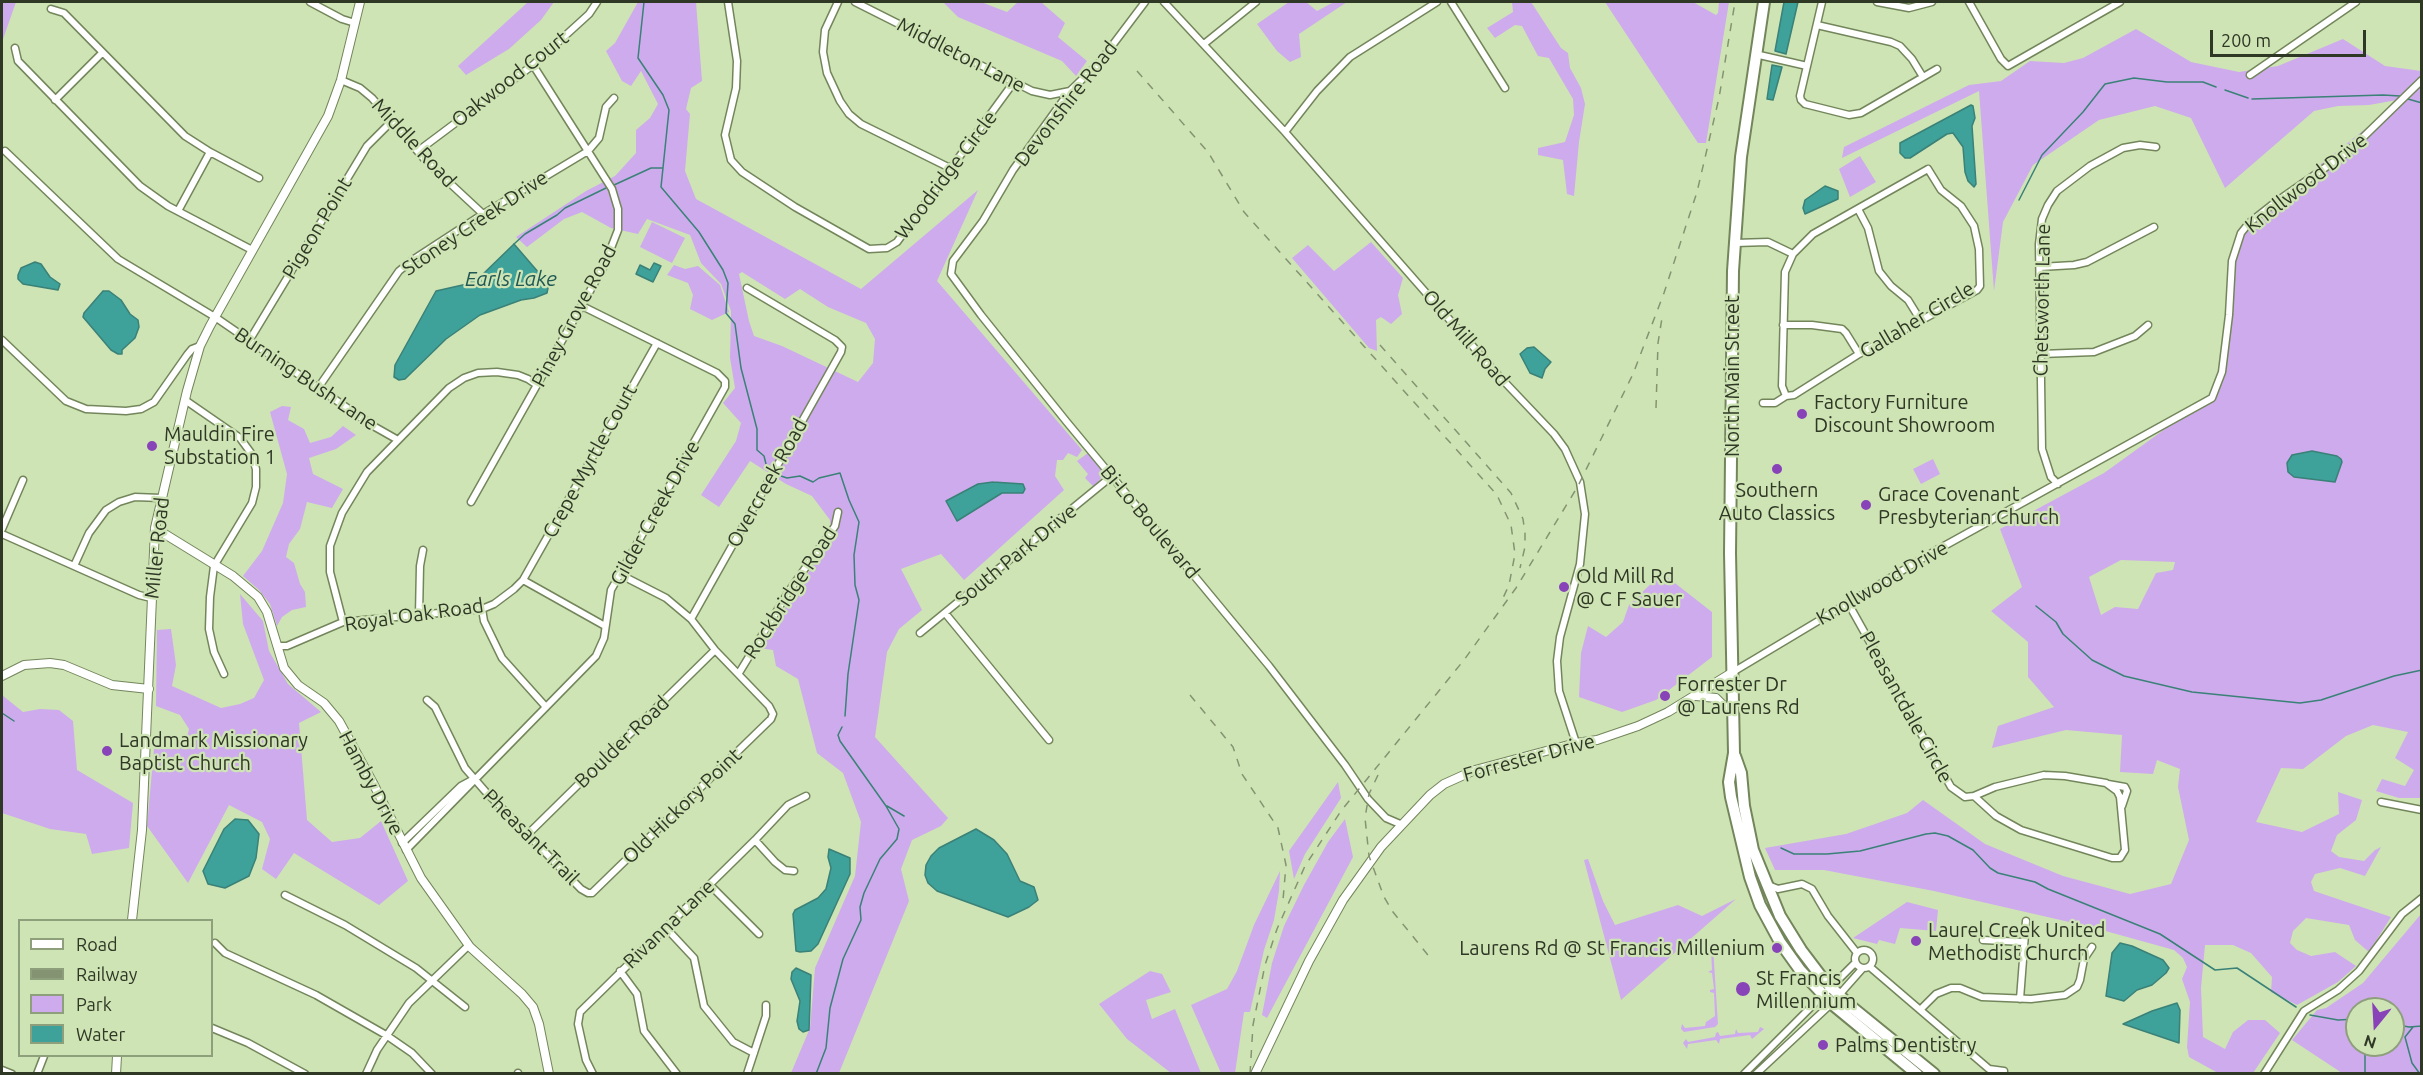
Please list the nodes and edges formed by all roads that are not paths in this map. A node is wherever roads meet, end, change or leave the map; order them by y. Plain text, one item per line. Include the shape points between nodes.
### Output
1 (310, 2) edge
2 (360, 2) edge
3 (597, 2) edge
4 (728, 2) edge
5 (838, 2) edge
6 (855, 2) edge
7 (1145, 2) edge
8 (1164, 2) edge
9 (1256, 2) edge
10 (1437, 2) edge
11 (1451, 2) edge
12 (1764, 2) edge
13 (1822, 2) edge
14 (1877, 2) edge
15 (1932, 2) edge
16 (1969, 2) edge
17 (2120, 2) edge
18 (2356, 2) edge
19 (51, 9) dead end
20 (355, 23) junction
21 (1817, 25) junction
22 (1204, 44) junction
23 (15, 48) dead end
24 (102, 53) junction
25 (1755, 54) junction
26 (533, 66) junction
27 (1807, 66) junction
28 (1937, 69) dead end
29 (2250, 75) dead end
30 (1923, 78) junction
31 (340, 80) junction
32 (2421, 80) edge
33 (1014, 82) junction
34 (1505, 88) dead end
35 (1070, 91) junction
36 (614, 98) dead end
37 (55, 99) junction
38 (392, 121) junction
39 (1285, 132) junction
40 (2156, 147) dead end
41 (5, 151) dead end
42 (418, 151) junction
43 (588, 151) junction
44 (210, 152) junction
45 (950, 168) junction
46 (259, 178) dead end
47 (990, 208) joint
48 (1858, 209) junction
49 (178, 211) junction
50 (483, 214) junction
51 (2154, 227) dead end
52 (1735, 243) junction
53 (252, 250) junction
54 (1793, 254) junction
55 (2040, 267) junction
56 (747, 288) dead end
57 (582, 306) junction
58 (215, 317) junction
59 (1921, 321) junction
60 (1784, 325) junction
61 (2148, 325) dead end
62 (2, 340) edge
63 (249, 342) junction
64 (657, 343) junction
65 (200, 346) junction
66 (1859, 354) junction
67 (2041, 354) junction
68 (537, 385) junction
69 (318, 388) junction
70 (1786, 396) junction
71 (185, 400) junction
72 (1763, 403) dead end
73 (398, 440) junction
74 (1112, 476) junction
75 (23, 480) dead end
76 (2058, 484) junction
77 (161, 498) junction
78 (471, 502) dead end
79 (838, 512) dead end
80 (155, 528) junction
81 (2, 529) edge
82 (2, 534) edge
83 (423, 550) dead end
84 (74, 566) junction
85 (214, 566) junction
86 (621, 575) junction
87 (523, 580) junction
88 (151, 598) junction
89 (1848, 603) junction
90 (482, 609) junction
91 (945, 613) junction
92 (419, 615) junction
93 (691, 619) junction
94 (344, 622) junction
95 (605, 626) junction
96 (920, 633) dead end
97 (279, 646) junction
98 (716, 650) junction
99 (1733, 672) junction
100 (739, 673) junction
101 (224, 674) dead end
102 (2, 676) edge
103 (149, 689) junction
104 (1695, 696) junction
105 (427, 700) dead end
106 (546, 706) junction
107 (1733, 715) junction
108 (1049, 740) dead end
109 (1576, 743) junction
110 (1734, 753) junction
111 (474, 779) junction
112 (806, 796) dead end
113 (1974, 796) junction
114 (2381, 802) dead end
115 (2421, 810) edge
116 (1400, 824) junction
117 (528, 834) junction
118 (754, 840) junction
119 (404, 847) junction
120 (794, 871) dead end
121 (710, 885) junction
122 (1766, 885) junction
123 (1778, 888) junction
124 (590, 894) joint
125 (285, 895) dead end
126 (2421, 898) edge
127 (1773, 900) junction
128 (132, 919) edge
129 (2026, 921) dead end
130 (666, 928) junction
131 (759, 934) dead end
132 (1983, 940) dead end
133 (2024, 942) junction
134 (215, 943) dead end
135 (468, 946) junction
136 (2092, 947) dead end
137 (1857, 953) junction
138 (1856, 963) junction
139 (1870, 967) junction
140 (1862, 969) junction
141 (620, 971) junction
142 (432, 980) junction
143 (1831, 995) junction
144 (2020, 999) junction
145 (766, 1005) dead end
146 (465, 1007) dead end
147 (1920, 1010) junction
148 (213, 1028) edge
149 (386, 1035) junction
150 (754, 1053) junction
151 (44, 1057) edge
152 (117, 1057) edge
153 (2, 1070) edge
154 (2004, 1071) dead end
155 (12, 1074) edge
156 (37, 1074) edge
157 (116, 1074) edge
158 (305, 1074) edge
159 (366, 1074) edge
160 (432, 1074) edge
161 (549, 1074) edge
162 (593, 1074) edge
163 (677, 1074) edge
164 (747, 1074) edge
165 (1255, 1074) edge
166 (1744, 1074) edge
167 (1756, 1074) edge
168 (1917, 1074) edge
169 (1934, 1074) edge
170 (2264, 1074) edge

1 - 20 street
2 - 20 street, Miller Road
3 - 26 street, Oakwood Court
4 - 45 street, Woodridge Circle via 737,74 725,141 731,160 742,172 795,207 875,250 897,242
5 - 45 street via 822,46 827,73 840,101 861,124
6 - 33 street, Middleton Lane
7 - 35 street, Devonshire Road via 1096,65
8 - 22 street, Old Mill Road
9 - 22 street
10 - 39 street via 1350,57
11 - 34 street
12 - 25 main road, North Main Street
13 - 21 street
14 - 15 street via 1909,8
16 - 17 street via 2001,59 2010,66
18 - 29 street
19 - 24 street via 64,13
20 - 31 street, Miller Road
21 - 27 street
21 - 30 street via 1900,46
22 - 39 street, Old Mill Road
23 - 37 street via 18,61
24 - 37 street
24 - 44 street via 185,136
25 - 27 street
25 - 52 main road, North Main Street
26 - 42 street, Oakwood Court
26 - 43 street, Piney Grove Road
27 - 30 street via 1801,100 1849,115 1861,113
28 - 30 street
31 - 38 street, Middle Road via 366,93
31 - 53 street, Miller Road via 323,128
32 - 76 street, Knollwood Drive via 2349,151 2273,204 2241,233 2232,261 2222,372 2212,398
33 - 35 street, Middleton Lane via 1043,94
33 - 45 street, Woodridge Circle
35 - 47 street, Devonshire Road
36 - 43 street via 606,107 599,138
37 - 49 street via 140,186
38 - 42 street, Middle Road
38 - 63 street, Pigeon Point via 367,146
39 - 109 street, Old Mill Road via 1554,434 1572,461 1581,488 1584,528 1557,668 1559,691
40 - 55 street, Chetsworth Lane via 2140,145 2119,150 2057,191 2041,224
41 - 58 street, Burning Bush Lane via 118,259
42 - 50 street, Middle Road
43 - 50 street, Stoney Creek Drive
43 - 57 street, Piney Grove Road via 612,189 618,223 612,250
44 - 46 street
44 - 49 street
47 - 74 street, Bi-Lo Boulevard via 953,261 952,277
48 - 54 street, Gallaher Circle via 1813,234
48 - 59 street via 1868,228 1879,271 1908,300
48 - 59 street, Gallaher Circle via 1928,169 1941,190 1968,215 1978,237 1980,286
49 - 53 street
50 - 69 street, Stoney Creek Drive via 399,271
51 - 55 street via 2087,262
52 - 54 street via 1768,242
52 - 99 main road, North Main Street via 1730,553
53 - 58 street, Miller Road
54 - 60 street, Gallaher Circle via 1785,273
55 - 67 street, Chetsworth Lane
56 - 93 street, Overcreek Road via 842,347
57 - 64 street
57 - 68 street, Piney Grove Road
58 - 63 street, Burning Bush Lane
58 - 65 street, Miller Road
59 - 66 street, Gallaher Circle
60 - 66 street via 1842,329
60 - 70 street, Gallaher Circle via 1782,386
61 - 67 street via 2135,336 2094,352
62 - 65 street via 66,401 86,409 126,411 154,402 187,355
63 - 69 street, Burning Bush Lane
64 - 86 street, Gilder Creek Drive via 717,373 725,387
64 - 87 street, Crepe Myrtle Court
65 - 71 street, Miller Road
66 - 70 street, Gallaher Circle
67 - 76 street, Chetsworth Lane via 2043,459
68 - 73 street via 528,378 508,373 469,376 449,388
68 - 78 street, Piney Grove Road
69 - 73 street, Burning Bush Lane
70 - 72 street via 1775,403
71 - 77 street, Miller Road
71 - 85 street via 240,438 251,453 256,470 252,503
73 - 94 street via 358,485 332,538 330,572
74 - 91 street, South Park Drive
74 - 116 street, Bi-Lo Boulevard via 1271,668 1368,799 1386,818
75 - 81 street
76 - 89 street, Knollwood Drive
77 - 80 street, Miller Road
77 - 84 street via 127,499 106,510 89,533
79 - 100 street, Rockbridge Road via 835,526
80 - 85 street, Hamby Drive
80 - 88 street, Miller Road
82 - 84 street
83 - 92 street
84 - 88 street
85 - 97 street, Hamby Drive via 258,597
85 - 101 street via 210,629 214,652
86 - 93 street via 666,598
86 - 95 street, Gilder Creek Drive via 609,595
87 - 90 street, Royal Oak Road
87 - 95 street
88 - 103 street, Miller Road
89 - 99 street, Knollwood Drive
89 - 113 street, Pleasantdale Circle via 1951,787 1965,797
90 - 92 street, Royal Oak Road
90 - 106 street via 502,658
91 - 96 street, South Park Drive
91 - 108 street
92 - 94 street, Royal Oak Road
93 - 98 street
94 - 97 street, Royal Oak Road
95 - 106 street, Gilder Creek Drive via 596,656
97 - 119 street, Hamby Drive via 280,659 290,677 324,703 339,721
98 - 100 street
98 - 117 street, Boulder Road
99 - 104 street, Forrester Drive
99 - 107 main road, North Main Street
100 - 124 street, Old Hickory Point via 772,709 773,716
102 - 103 street via 24,665 50,663 112,685
103 - 128 street, Miller Road via 142,830
104 - 107 street via 1716,698
104 - 109 street, Forrester Drive via 1638,726
105 - 111 street, Pheasant Trail via 435,707
106 - 111 street, Gilder Creek Drive
107 - 110 main road, North Main Street
109 - 116 street, Forrester Drive via 1459,777 1430,795
110 - 122 main road via 1742,773 1744,806 1754,850
110 - 143 main road via 1729,782 1731,797 1760,905 1800,970
111 - 117 street, Pheasant Trail
111 - 119 street, Gilder Creek Drive via 467,790
112 - 118 street, Rivanna Lane via 788,805
113 - 113 street, Pleasantdale Circle via 2044,775 2106,783 2117,791 2125,850 2120,858 2112,858 2021,830 1996,816
114 - 115 street
116 - 165 street, Forrester Drive via 1354,883 1327,926
117 - 124 street, Pheasant Trail
118 - 120 street via 785,870
118 - 121 street, Rivanna Lane
119 - 135 street, Hamby Drive
121 - 130 street, Rivanna Lane
121 - 131 street
122 - 123 street
122 - 127 main road
123 - 127 street
123 - 137 street via 1798,884 1812,889
125 - 142 street via 345,925
126 - 170 street via 2402,914 2359,971 2338,990 2304,1011
127 - 143 main road
129 - 133 street
130 - 141 street, Rivanna Lane
130 - 150 street via 694,958 704,1006 733,1042
132 - 133 street
133 - 144 street
134 - 149 street via 225,953 316,995
135 - 142 street
135 - 161 street, Hamby Drive via 532,1007
136 - 144 street via 2073,991
137 - 138 street
137 - 139 street via 1870,952 1874,961
138 - 140 street
138 - 143 street
139 - 140 street
139 - 147 street
140 - 143 street
141 - 162 street, Rivanna Lane via 580,1012 578,1024
141 - 163 street via 637,994 644,1031
142 - 146 street
142 - 149 street
143 - 166 street
143 - 167 street
143 - 168 main road
143 - 169 main road
144 - 147 street via 1982,997 1951,988 1936,994
145 - 150 street
147 - 154 street via 1989,1069
148 - 158 street
149 - 159 street
149 - 160 street via 412,1053
150 - 164 street
151 - 156 street
152 - 157 street
153 - 155 street

